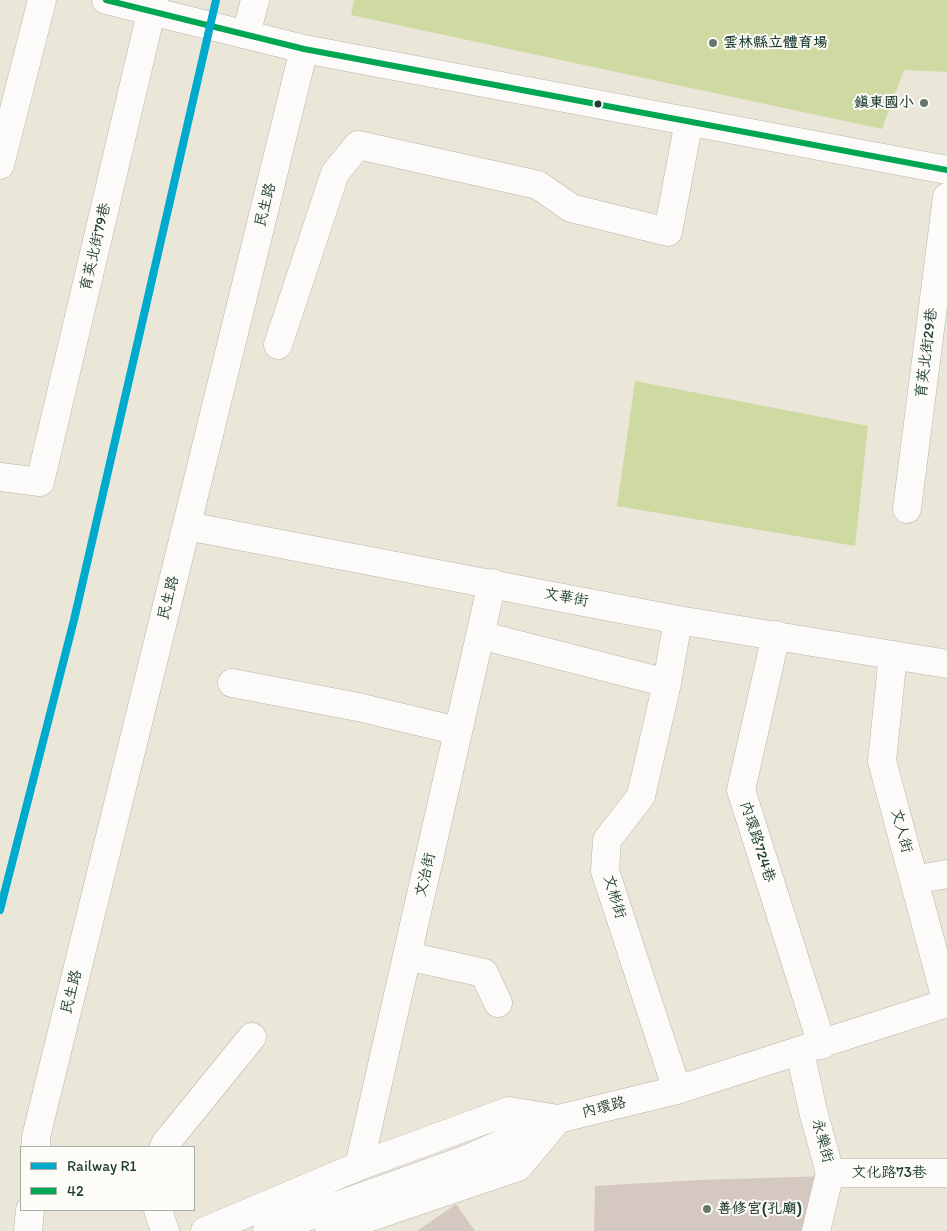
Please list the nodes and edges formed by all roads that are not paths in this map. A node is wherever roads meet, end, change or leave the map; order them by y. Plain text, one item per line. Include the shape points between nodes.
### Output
1 (42, 0) edge
2 (106, 0) edge
3 (255, 0) edge
4 (153, 5) edge
5 (246, 35) junction
6 (304, 50) junction
7 (689, 122) junction
8 (0, 165) edge
9 (947, 170) edge
10 (947, 197) edge
11 (278, 345) dead end
12 (0, 477) edge
13 (908, 509) dead end
14 (187, 526) junction
15 (492, 583) junction
16 (678, 620) junction
17 (480, 635) junction
18 (776, 635) junction
19 (893, 655) junction
20 (947, 664) edge
21 (667, 682) junction
22 (232, 683) dead end
23 (458, 731) junction
24 (947, 874) edge
25 (914, 880) junction
26 (407, 956) junction
27 (498, 1003) dead end
28 (947, 1003) edge
29 (252, 1037) dead end
30 (811, 1048) junction
31 (677, 1090) junction
32 (558, 1119) junction
33 (36, 1146) edge
34 (164, 1146) edge
35 (359, 1166) junction
36 (830, 1173) junction
37 (947, 1173) edge
38 (30, 1211) edge
39 (158, 1211) edge
40 (28, 1231) edge
41 (166, 1231) edge
42 (205, 1231) edge
43 (267, 1231) edge
44 (329, 1231) edge
45 (816, 1231) edge

1 - 8 street
2 - 4 street
3 - 5 street
4 - 5 street
4 - 12 street, 育英北街79巷 via 40,482
5 - 6 street
6 - 7 street
6 - 14 street, 民生路
7 - 9 street
7 - 11 street via 668,232 571,208 538,185 358,145 335,173
10 - 13 street, 育英北街29巷
14 - 15 street, 文華街
14 - 33 street, 民生路
15 - 16 street, 文華街
15 - 17 street, 文治街
16 - 18 street, 文華街
16 - 21 street, 文彬街
17 - 21 street
17 - 23 street, 文治街
18 - 19 street, 文華街
18 - 30 street, 內環路724巷 via 741,790
19 - 20 street, 文華街
19 - 25 street, 文人街 via 882,761
21 - 31 street, 文彬街 via 641,796 607,840 605,871
22 - 23 street via 358,707
23 - 26 street, 文治街
24 - 25 street
25 - 28 street, 文人街
26 - 27 street via 484,973
26 - 35 street, 文治街
28 - 30 street, 內環路
29 - 34 street
30 - 31 street, 內環路
30 - 36 street, 永樂街 via 813,1111
31 - 32 street, 內環路
32 - 35 street via 508,1111
32 - 43 street, 內環路 via 462,1161
32 - 44 street via 518,1167
35 - 42 street
36 - 37 street, 文化路73巷
36 - 45 street, 永樂街
38 - 40 street
39 - 41 street

